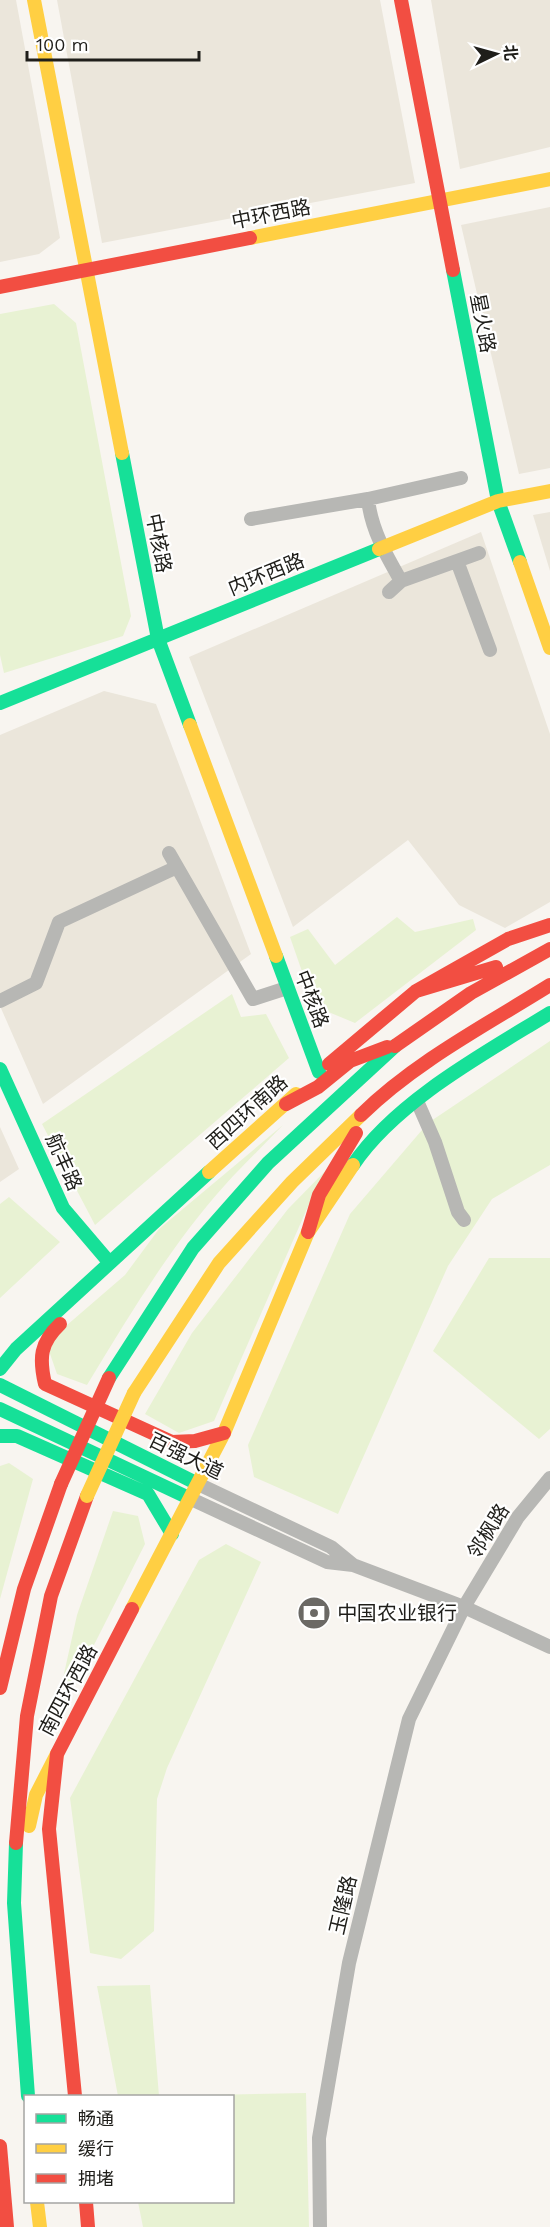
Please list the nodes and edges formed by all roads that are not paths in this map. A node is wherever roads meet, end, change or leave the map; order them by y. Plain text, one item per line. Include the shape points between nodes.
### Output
1 (34, 0) edge
2 (401, 0) edge
3 (550, 179) edge
4 (438, 201) junction
5 (85, 270) junction
6 (0, 287) edge
7 (461, 478) dead end
8 (550, 491) edge
9 (368, 499) junction
10 (498, 501) junction
11 (250, 519) dead end
12 (382, 548) junction
13 (479, 553) dead end
14 (457, 561) junction
15 (400, 581) junction
16 (389, 592) dead end
17 (158, 639) junction
18 (550, 648) edge
19 (490, 650) dead end
20 (0, 703) edge
21 (169, 853) dead end
22 (175, 868) junction
23 (550, 925) edge
24 (550, 949) edge
25 (531, 957) junction
26 (550, 985) edge
27 (287, 988) junction
28 (416, 991) junction
29 (0, 1001) edge
30 (550, 1006) edge
31 (550, 1013) edge
32 (398, 1043) junction
33 (428, 1062) junction
34 (0, 1068) edge
35 (319, 1072) junction
36 (375, 1101) junction
37 (417, 1101) junction
38 (286, 1104) junction
39 (464, 1220) dead end
40 (308, 1232) junction
41 (109, 1262) junction
42 (83, 1288) junction
43 (0, 1369) edge
44 (0, 1383) edge
45 (34, 1383) junction
46 (0, 1409) edge
47 (224, 1432) junction
48 (0, 1436) edge
49 (550, 1478) edge
50 (196, 1484) junction
51 (189, 1498) junction
52 (172, 1533) junction
53 (353, 1565) junction
54 (464, 1607) junction
55 (550, 1647) edge
56 (0, 1688) edge
57 (57, 1754) junction
58 (14, 1903) junction
59 (28, 2095) edge
60 (75, 2095) edge
61 (0, 2146) edge
62 (38, 2203) edge
63 (86, 2203) edge
64 (7, 2227) edge
65 (40, 2227) edge
66 (88, 2227) edge
67 (320, 2227) edge

1 - 5 main road, 中核路
2 - 4 main road, 星火路
3 - 4 main road, 中环西路
4 - 5 main road, 中环西路
4 - 10 main road, 星火路
5 - 6 main road, 中环西路
5 - 17 main road, 中核路
7 - 9 street
8 - 10 main road, 内环西路
9 - 11 street
9 - 12 street via 369,514
10 - 12 main road, 内环西路
10 - 18 main road, 星火路
12 - 15 street
12 - 17 main road, 内环西路
13 - 14 street
14 - 15 street
14 - 19 street
15 - 16 street
17 - 20 main road, 内环西路
17 - 27 main road, 中核路
21 - 22 street
22 - 27 street via 253,999
22 - 29 street via 59,922 36,983
23 - 28 main road, 西四环南路 via 508,939
24 - 25 main road
25 - 28 main road
25 - 32 main road
26 - 33 main road
27 - 35 main road, 中核路
28 - 35 main road, 西四环南路
30 - 33 main road
31 - 37 main road via 465,1065
32 - 38 main road via 350,1061
32 - 56 main road, bridge via 268,1163 193,1248 109,1378 61,1484 24,1589
33 - 36 main road
34 - 41 main road, 航丰路 via 63,1208
35 - 38 main road, 西四环南路
36 - 40 main road via 319,1195
36 - 58 main road, 南四环西路, bridge via 292,1182 219,1263 134,1393 87,1496 51,1596 27,1714
37 - 39 street
37 - 40 main road via 391,1122 357,1161
38 - 41 main road, 西四环南路
40 - 47 main road
41 - 42 main road, 西四环南路
42 - 43 main road, 西四环南路 via 16,1349
42 - 45 main road via 77,1308 46,1336
44 - 45 main road
44 - 50 main road, 百强大道
45 - 47 main road via 172,1442 195,1441
46 - 51 main road, 百强大道
47 - 50 main road
48 - 52 main road via 17,1436 148,1494
49 - 54 street, 邻枫路 via 518,1517
50 - 51 main road, 南四环西路
50 - 53 street, 百强大道 via 331,1547
51 - 52 main road, 南四环西路
51 - 53 street, 百强大道 via 327,1562
52 - 57 main road, 南四环西路
53 - 54 street, 百强大道
54 - 55 street, 百强大道
54 - 67 street, 玉隆路 via 409,1719 349,1963 319,2138
57 - 58 main road via 36,1795
57 - 60 main road, 南四环西路 via 49,1829
58 - 59 main road
61 - 64 main road
62 - 65 main road
63 - 66 main road

